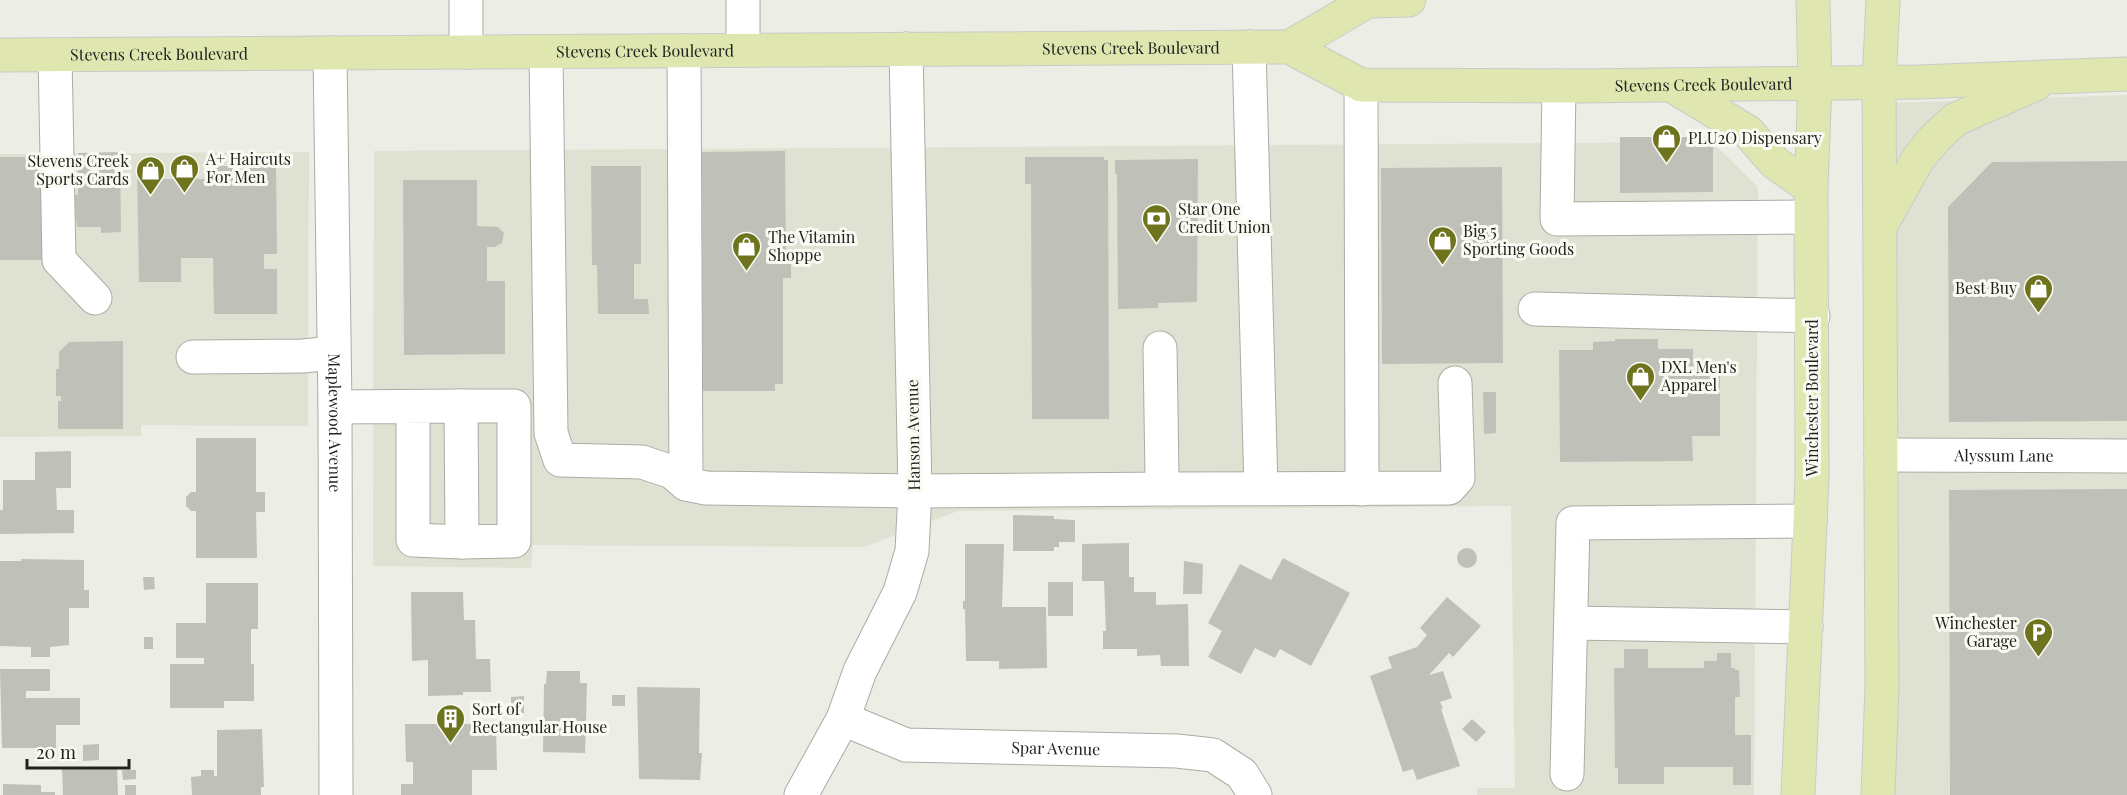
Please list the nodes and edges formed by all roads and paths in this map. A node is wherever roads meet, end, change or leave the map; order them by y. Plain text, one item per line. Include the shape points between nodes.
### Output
1 (466, 0) edge
2 (743, 0) edge
3 (1409, 0) edge
4 (1813, 0) edge
5 (1882, 0) edge
6 (1289, 46) junction
7 (1249, 47) junction
8 (906, 49) junction
9 (743, 50) junction
10 (684, 51) junction
11 (466, 52) junction
12 (546, 52) junction
13 (330, 53) junction
14 (55, 54) junction
15 (0, 55) edge
16 (2127, 74) edge
17 (2053, 77) junction
18 (1815, 82) junction
19 (1879, 82) junction
20 (1362, 85) junction
21 (1671, 85) junction
22 (1559, 86) junction
23 (1811, 203) junction
24 (1881, 226) junction
25 (95, 298) dead end
26 (1535, 309) dead end
27 (1813, 316) junction
28 (1160, 348) dead end
29 (333, 353) junction
30 (193, 357) dead end
31 (1455, 383) dead end
32 (461, 406) junction
33 (335, 407) junction
34 (413, 407) junction
35 (1881, 455) junction
36 (2127, 456) edge
37 (686, 484) junction
38 (1260, 488) junction
39 (1168, 489) junction
40 (1362, 489) junction
41 (915, 491) junction
42 (1810, 521) junction
43 (462, 542) junction
44 (1571, 623) junction
45 (1806, 627) junction
46 (843, 718) junction
47 (1567, 774) dead end
48 (336, 795) edge
49 (801, 795) edge
50 (1255, 795) edge
51 (1798, 795) edge
52 (1878, 795) edge

1 - 11 street
2 - 9 street
3 - 6 main road, Stevens Creek Boulevard via 1368,1
4 - 18 main road, Winchester Boulevard
5 - 19 main road
6 - 7 main road, Stevens Creek Boulevard
6 - 20 main road, Stevens Creek Boulevard
7 - 8 main road, Stevens Creek Boulevard
7 - 38 street
8 - 9 main road, Stevens Creek Boulevard
8 - 41 street, Hanson Avenue
9 - 10 main road, Stevens Creek Boulevard
10 - 12 main road, Stevens Creek Boulevard
10 - 37 street
11 - 12 main road, Stevens Creek Boulevard
11 - 13 main road, Stevens Creek Boulevard
12 - 37 street via 551,433 560,460 642,462 672,472
13 - 14 main road, Stevens Creek Boulevard
13 - 29 street, Maplewood Avenue
14 - 15 main road, Stevens Creek Boulevard
14 - 25 street via 58,260
16 - 17 main road, Stevens Creek Boulevard
17 - 19 main road, Stevens Creek Boulevard
17 - 24 main road via 1956,119 1918,159
18 - 19 main road, Stevens Creek Boulevard
18 - 21 main road, Stevens Creek Boulevard
18 - 23 main road, Winchester Boulevard
19 - 24 main road
20 - 22 main road, Stevens Creek Boulevard
20 - 40 street
21 - 22 main road, Stevens Creek Boulevard
21 - 23 main road via 1748,132
22 - 23 street via 1557,219
23 - 27 main road, Winchester Boulevard
24 - 35 main road
26 - 27 street
27 - 42 main road, Winchester Boulevard
28 - 39 street via 1162,476
29 - 30 street
29 - 33 street, Maplewood Avenue
31 - 40 street via 1458,478 1449,488
32 - 34 street
32 - 43 street
32 - 43 street via 514,406 514,541
33 - 34 street
33 - 48 street, Maplewood Avenue
34 - 43 street via 413,540
35 - 36 street, Alyssum Lane
35 - 52 main road via 1882,687
37 - 41 street via 706,488
38 - 39 street
38 - 40 street
39 - 41 street
41 - 46 street, Hanson Avenue via 912,551 900,592 860,671
42 - 44 street via 1574,523
42 - 45 main road, Winchester Boulevard
44 - 45 street
44 - 47 street
45 - 51 main road, Winchester Boulevard
46 - 49 street, Hanson Avenue
46 - 50 street, Spar Avenue via 906,745 1213,755 1242,774

